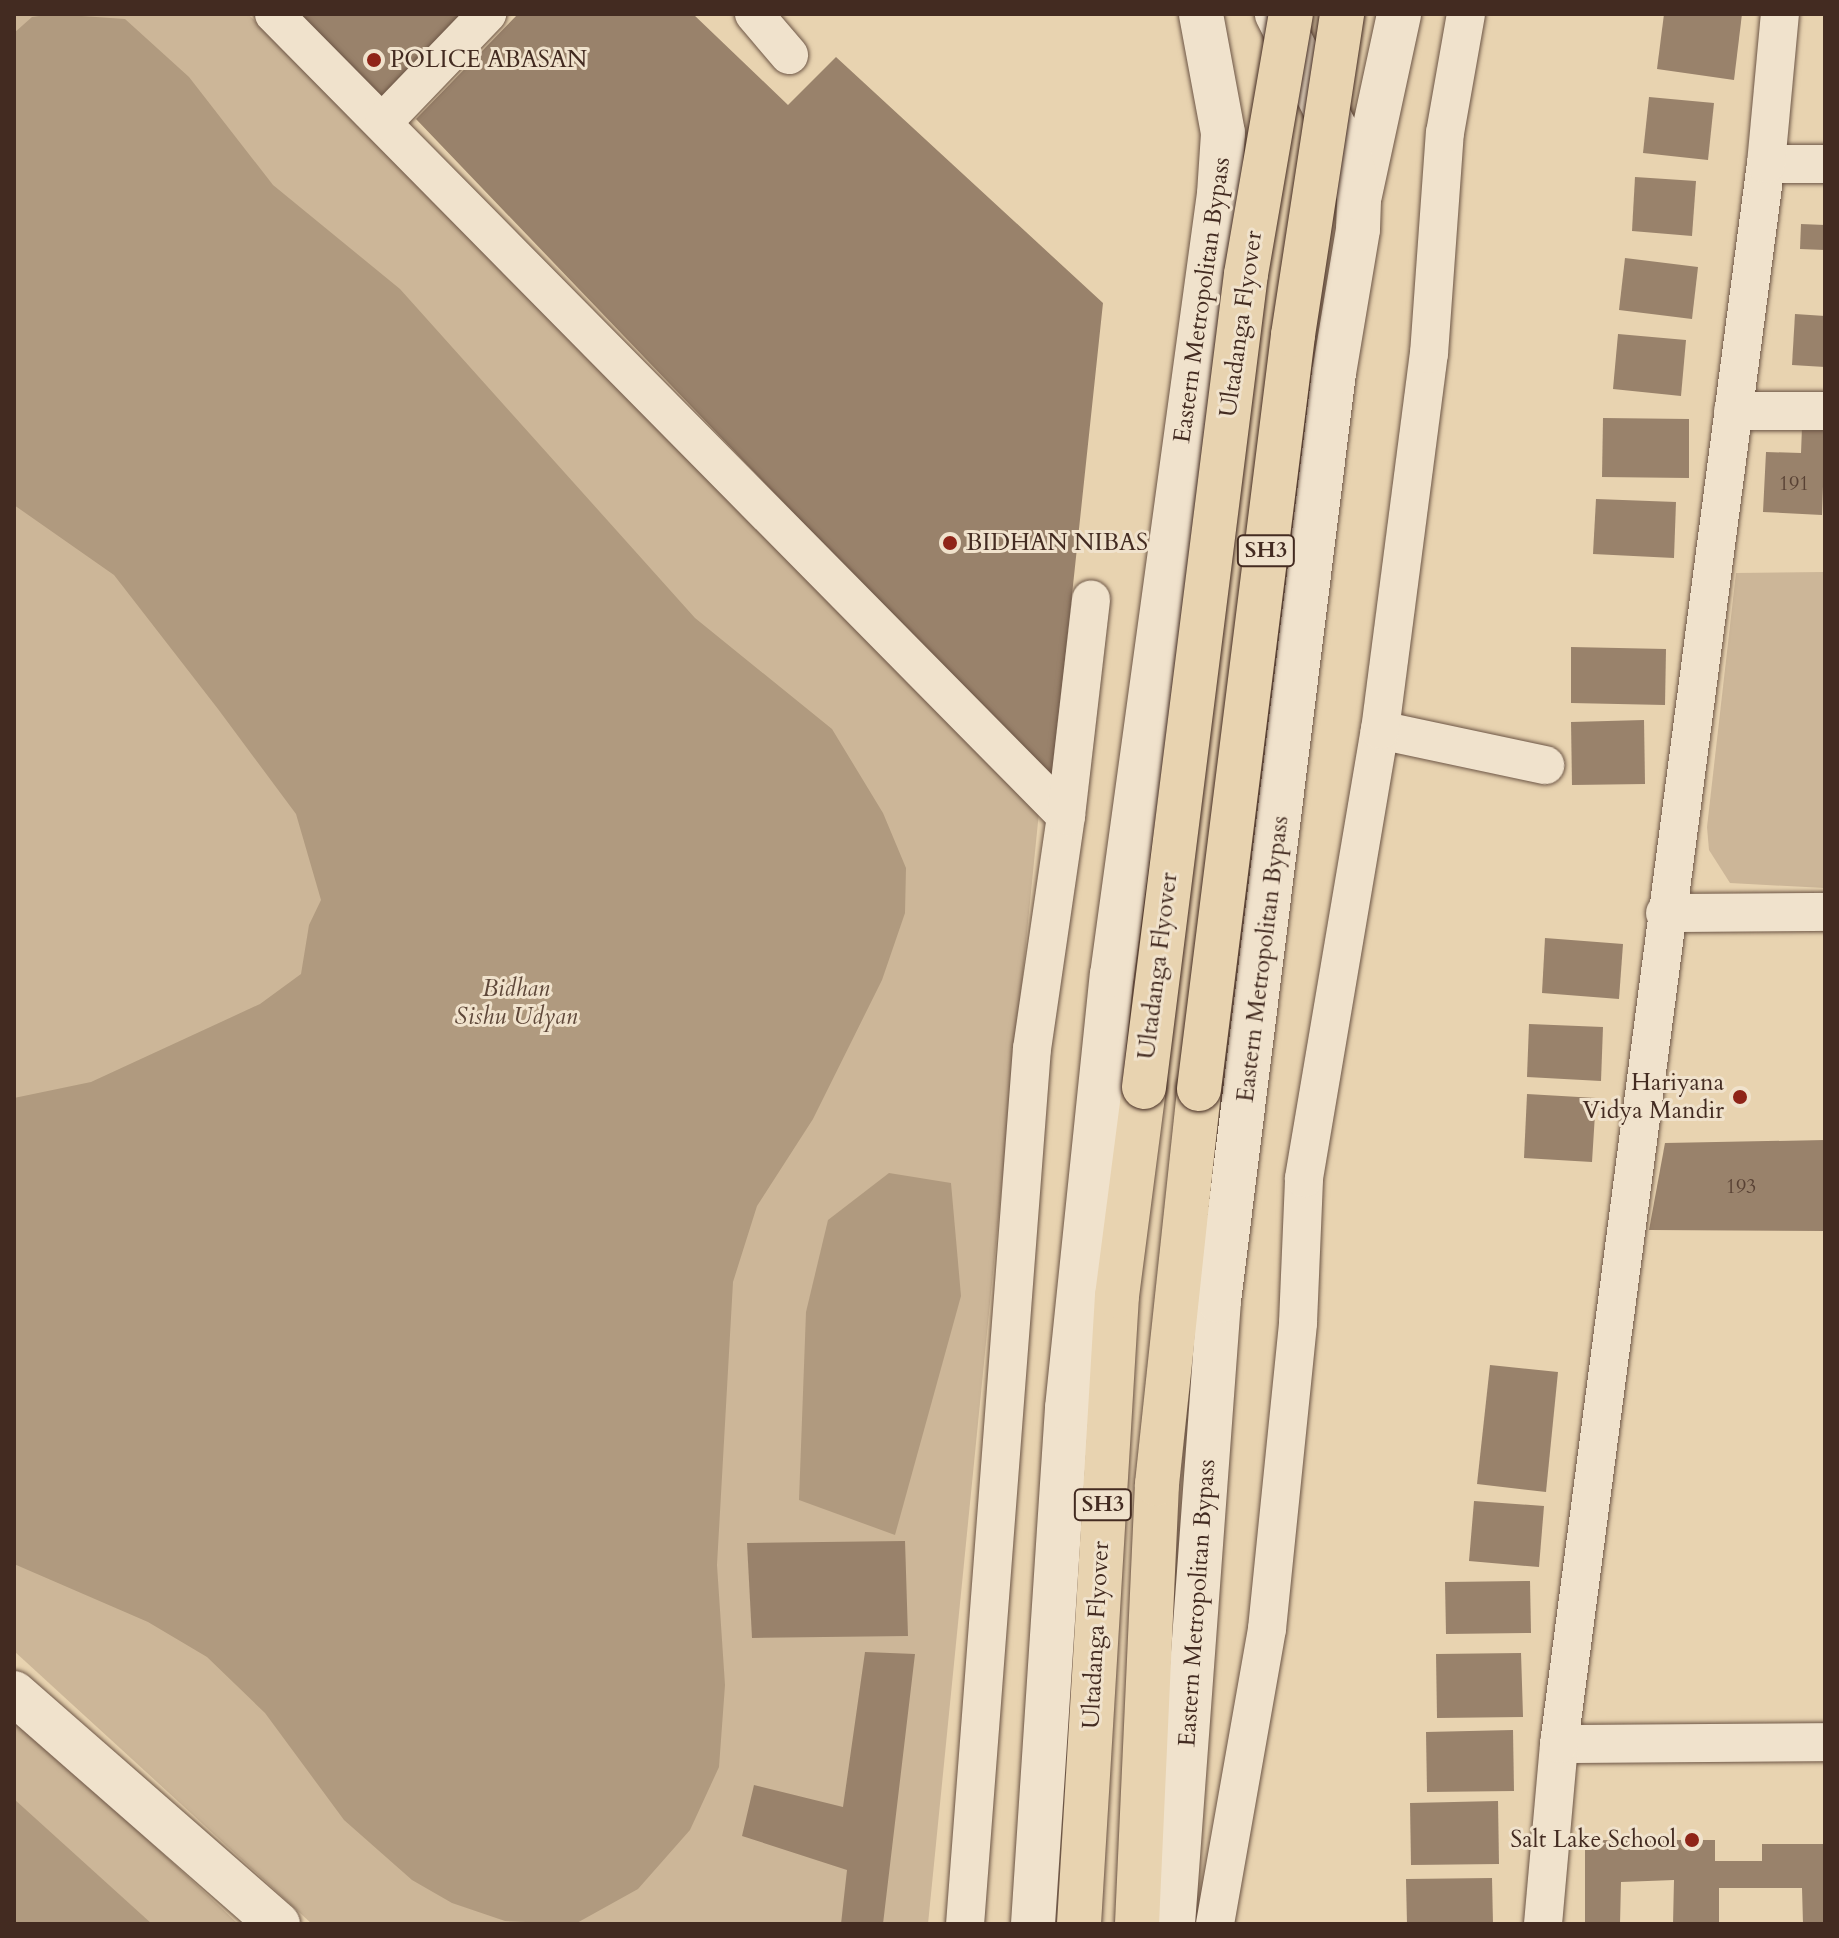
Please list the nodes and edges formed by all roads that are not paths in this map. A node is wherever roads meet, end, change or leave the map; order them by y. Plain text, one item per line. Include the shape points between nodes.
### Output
1 (274, 14) edge
2 (487, 14) edge
3 (754, 14) edge
4 (1201, 14) edge
5 (1277, 14) edge
6 (1291, 14) edge
7 (1342, 14) edge
8 (1399, 14) edge
9 (1466, 14) edge
10 (1780, 14) edge
11 (789, 55) dead end
12 (384, 121) junction
13 (1766, 164) junction
14 (1825, 164) edge
15 (1359, 198) junction
16 (1733, 411) junction
17 (1825, 411) edge
18 (1091, 599) dead end
19 (1380, 730) junction
20 (1545, 765) dead end
21 (1066, 816) junction
22 (1825, 912) edge
23 (1665, 913) junction
24 (14, 1693) edge
25 (1825, 1742) edge
26 (1559, 1744) junction
27 (278, 1924) edge
28 (965, 1924) edge
29 (1033, 1924) edge
30 (1079, 1924) edge
31 (1137, 1924) edge
32 (1173, 1924) edge
33 (1215, 1924) edge
34 (1543, 1924) edge

1 - 12 street
2 - 12 street
3 - 11 street
4 - 29 main road, Eastern Metropolitan Bypass via 1223,133 1219,194 1112,975 1066,1423
5 - 15 main road, Eastern Metropolitan Bypass via 1351,160
6 - 30 main road, Ultadanga Flyover / SH3, bridge via 1246,274 1117,1296
7 - 31 main road, SH3, bridge via 1293,335 1199,1089 1157,1484
8 - 15 main road
9 - 19 street via 1445,133 1429,354
10 - 13 street
12 - 21 street
13 - 14 street
13 - 16 street
15 - 32 main road, Eastern Metropolitan Bypass via 1219,1301
16 - 17 street
16 - 23 street
18 - 21 street
19 - 20 street
19 - 33 street via 1304,1178 1298,1323 1267,1629
21 - 28 street via 1032,1048
22 - 23 street
23 - 26 street
24 - 27 main road
25 - 26 street
26 - 34 street

